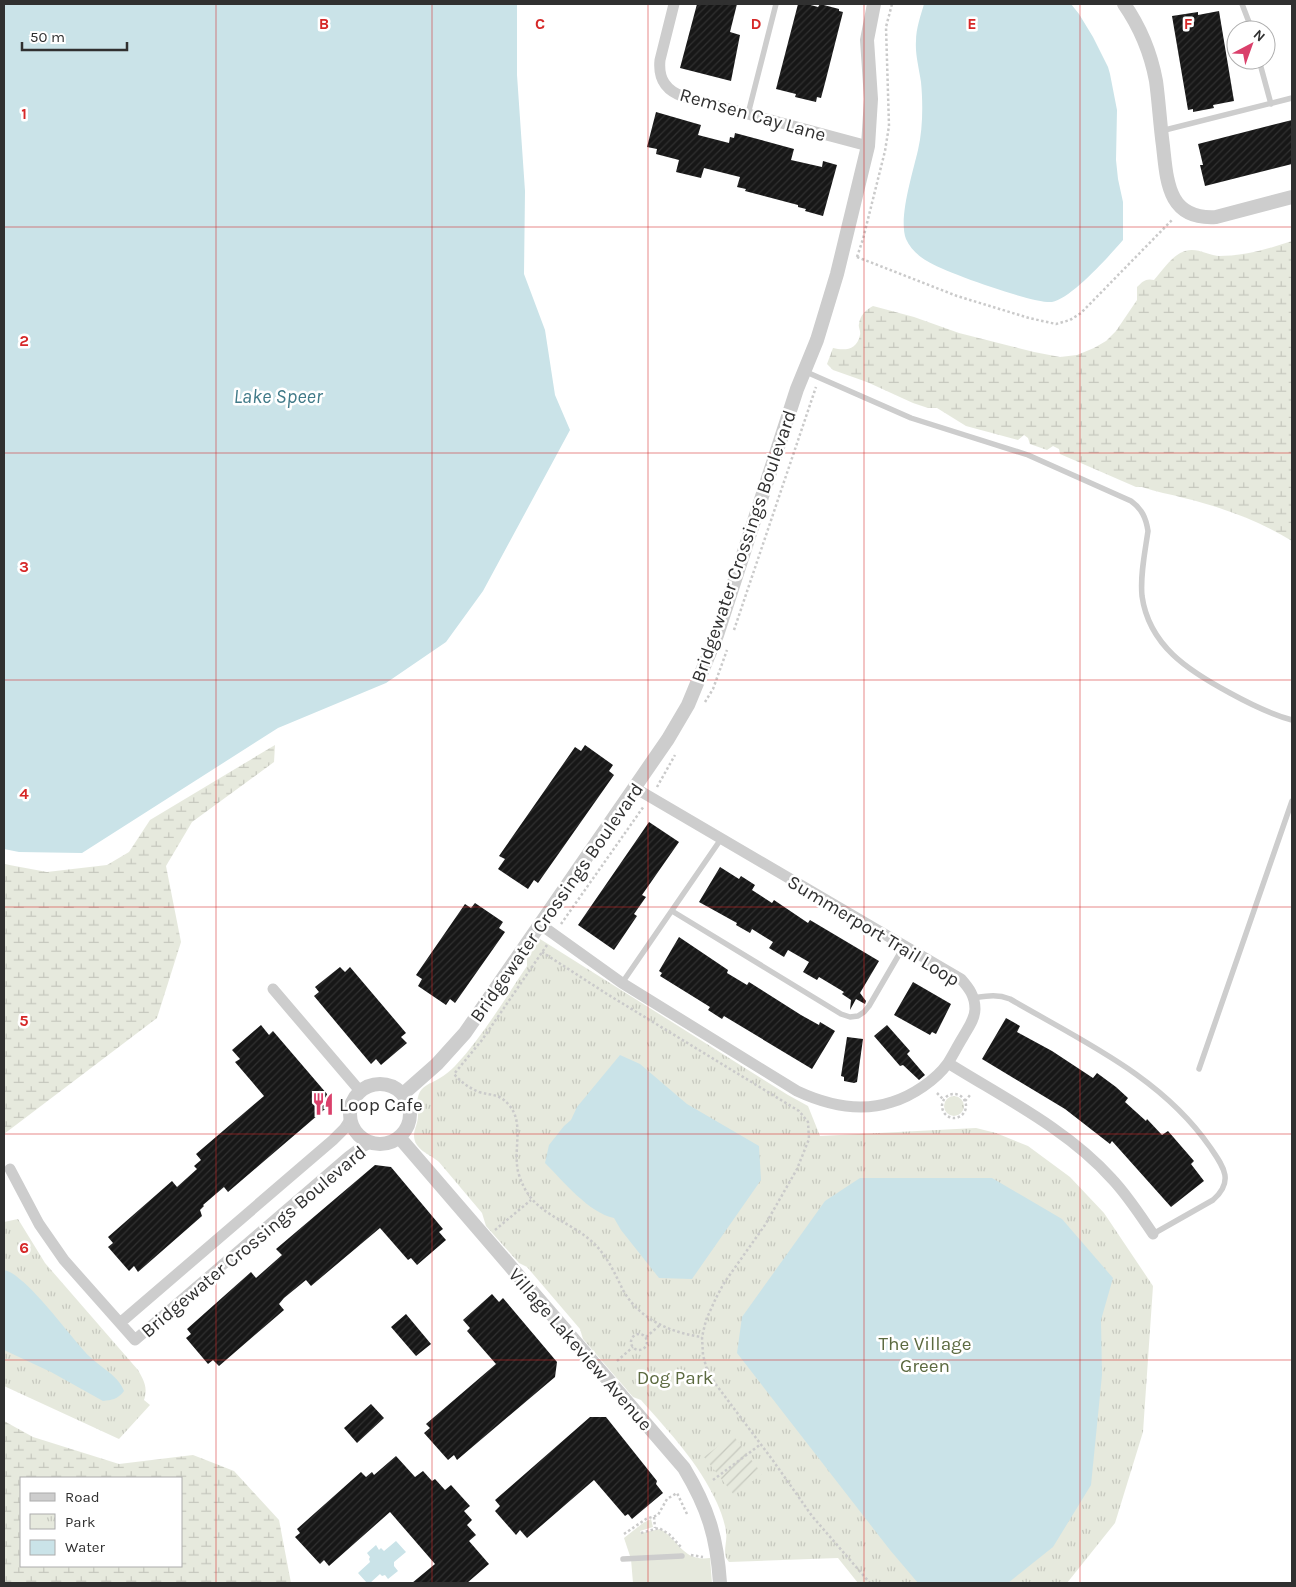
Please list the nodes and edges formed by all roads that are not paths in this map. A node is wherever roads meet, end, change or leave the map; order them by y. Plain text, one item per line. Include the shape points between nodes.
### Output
1 (674, 4) edge
2 (776, 4) edge
3 (874, 4) edge
4 (1124, 4) edge
5 (1242, 4) edge
6 (1248, 20) edge
7 (1262, 70) edge
8 (1292, 98) edge
9 (1271, 104) junction
10 (748, 114) junction
11 (1161, 130) junction
12 (868, 146) junction
13 (1292, 197) edge
14 (804, 371) junction
15 (1292, 720) edge
16 (635, 788) junction
17 (1292, 801) edge
18 (721, 839) junction
19 (672, 911) junction
20 (541, 925) junction
21 (904, 946) junction
22 (622, 983) junction
23 (273, 989) dead end
24 (973, 998) junction
25 (948, 1063) junction
26 (1199, 1070) dead end
27 (360, 1091) junction
28 (402, 1094) junction
29 (350, 1120) junction
30 (400, 1137) junction
31 (370, 1143) junction
32 (7, 1171) edge
33 (1153, 1234) joint
34 (120, 1323) junction
35 (684, 1553) road end
36 (623, 1559) dead end
37 (720, 1583) edge

1 - 10 street, Remsen Cay Lane via 660,60 660,76 664,83 684,97
2 - 10 lane
3 - 12 street, Bridgewater Crossings Boulevard via 867,40 871,99
4 - 11 street via 1142,37 1152,65
5 - 6 lane
7 - 9 lane
8 - 9 lane
9 - 11 lane
10 - 12 street, Remsen Cay Lane
11 - 13 street via 1167,185 1175,200 1187,211 1200,216 1216,216
12 - 14 street, Bridgewater Crossings Boulevard via 837,274
14 - 15 lane via 928,424 1028,456 1131,501 1142,512 1147,525 1142,595 1149,621 1163,645 1182,665 1206,681 1259,709
14 - 16 street, Bridgewater Crossings Boulevard via 702,674 688,705
16 - 18 street, Summerport Trail Loop
16 - 20 street, Bridgewater Crossings Boulevard
17 - 26 lane
18 - 19 lane
18 - 21 street, Summerport Trail Loop
19 - 21 lane via 841,1014 850,1016 858,1016 869,1006
19 - 22 lane
20 - 22 street, Summerport Trail Loop
20 - 28 street, Bridgewater Crossings Boulevard via 460,1040
21 - 24 street, Summerport Trail Loop via 961,979 970,988
22 - 25 street, Summerport Trail Loop via 796,1091 837,1106 876,1106 893,1102 927,1083
23 - 27 street
24 - 25 street, Summerport Trail Loop via 975,1010 971,1022
24 - 33 lane via 993,995 1010,999 1129,1069 1157,1089 1204,1138 1223,1166 1225,1184 1213,1200
25 - 33 street via 1063,1135 1112,1178
27 - 28 street via 382,1084
27 - 29 street via 351,1104
28 - 30 street via 410,1116
29 - 31 street via 357,1134
29 - 34 street, Bridgewater Crossings Boulevard via 333,1140
30 - 31 street via 386,1144
30 - 37 street, Village Lakeview Avenue via 684,1468 711,1524
31 - 34 street, Bridgewater Crossings Boulevard via 348,1157 135,1340
32 - 34 street via 64,1260
35 - 36 lane

